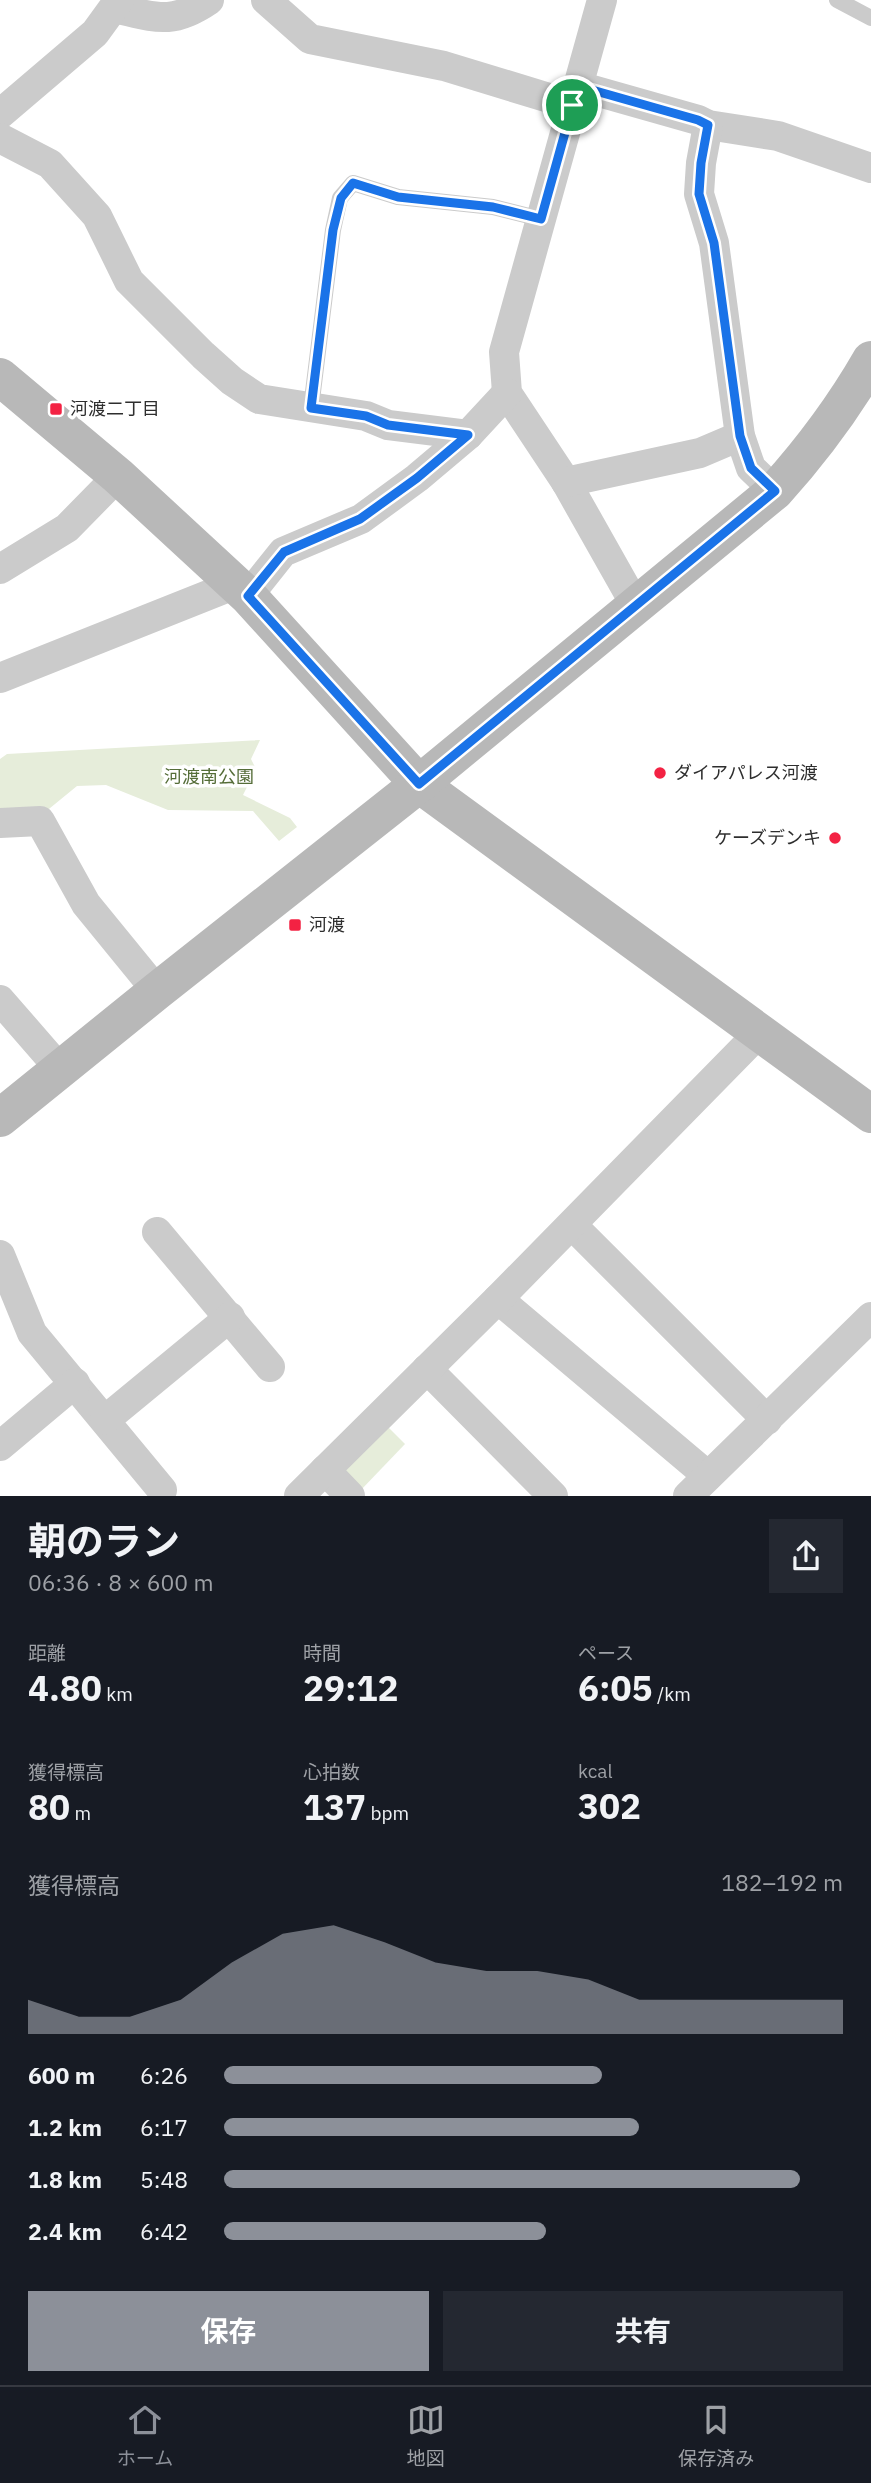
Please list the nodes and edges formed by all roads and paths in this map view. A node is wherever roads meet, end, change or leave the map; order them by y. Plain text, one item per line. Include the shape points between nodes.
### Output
1 (209, 0) edge
2 (266, 0) edge
3 (601, 0) edge
4 (837, 0) edge
5 (117, 4) edge
6 (871, 18) edge
7 (575, 96) junction
8 (0, 114) edge
9 (708, 125) junction
10 (0, 138) edge
11 (871, 168) edge
12 (541, 219) junction
13 (871, 360) edge
14 (0, 377) edge
15 (507, 393) junction
16 (311, 408) junction
17 (468, 435) junction
18 (740, 436) junction
19 (118, 476) junction
20 (566, 482) junction
21 (775, 491) junction
22 (0, 569) edge
23 (242, 590) junction
24 (636, 606) junction
25 (0, 678) edge
26 (419, 784) junction
27 (0, 823) edge
28 (157, 990) junction
29 (0, 1000) edge
30 (759, 1034) junction
31 (60, 1069) junction
32 (871, 1114) edge
33 (0, 1118) edge
34 (572, 1225) junction
35 (157, 1232) dead end
36 (0, 1255) edge
37 (498, 1299) junction
38 (230, 1317) junction
39 (871, 1317) edge
40 (270, 1367) dead end
41 (427, 1369) junction
42 (75, 1383) junction
43 (105, 1420) junction
44 (767, 1420) junction
45 (0, 1446) edge
46 (325, 1471) junction
47 (698, 1486) edge
48 (162, 1490) dead end
49 (299, 1496) edge
50 (350, 1496) edge
51 (553, 1496) edge

1 - 5 street via 193,11 162,19
2 - 7 street via 310,39
3 - 7 street
4 - 6 lane
5 - 8 street via 95,33
7 - 9 street
7 - 12 street
9 - 11 street via 778,136
9 - 18 street via 699,194 714,243
10 - 16 street via 50,164 97,216 129,281 232,381 259,399
12 - 15 street via 504,352
12 - 16 lane via 493,207 398,197 353,183 341,198 333,230
13 - 21 street via 810,451
14 - 19 street
15 - 17 street
15 - 20 street
16 - 17 street via 366,416 388,425
17 - 23 street via 360,519 284,552
18 - 20 street via 700,453
18 - 21 street via 751,468
19 - 22 street via 67,528
19 - 23 street
20 - 24 street
21 - 24 street
23 - 25 street
23 - 26 street
24 - 26 street
26 - 28 street
26 - 30 street
27 - 28 street via 40,821 86,904
28 - 31 street
29 - 31 street
30 - 32 street
30 - 34 street
31 - 33 street
34 - 37 street
34 - 44 street
35 - 38 street
36 - 42 street via 32,1333
37 - 41 street
37 - 47 street
38 - 40 street
38 - 43 street
39 - 44 street
41 - 46 street
41 - 51 street
42 - 43 street
42 - 45 street
43 - 48 street
44 - 47 street
46 - 49 street
46 - 50 street

